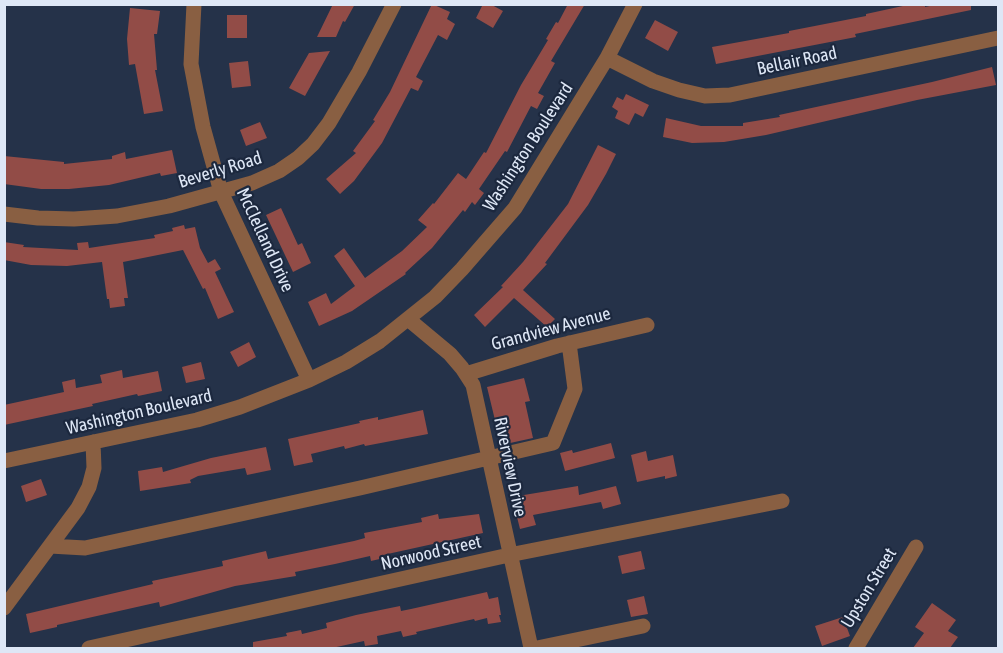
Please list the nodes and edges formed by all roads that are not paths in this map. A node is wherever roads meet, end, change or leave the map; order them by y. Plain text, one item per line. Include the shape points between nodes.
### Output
1 (194, 4) edge
2 (394, 4) edge
3 (635, 4) edge
4 (999, 38) edge
5 (608, 58) junction
6 (220, 192) junction
7 (4, 214) edge
8 (408, 319) junction
9 (647, 325) dead end
10 (569, 343) junction
11 (466, 374) junction
12 (309, 380) junction
13 (93, 442) junction
14 (488, 458) junction
15 (4, 461) edge
16 (782, 501) dead end
17 (50, 546) junction
18 (916, 547) dead end
19 (509, 555) junction
20 (4, 608) edge
21 (643, 626) dead end
22 (89, 648) edge
23 (531, 648) edge
24 (537, 648) edge
25 (856, 648) edge

1 - 6 street, McClelland Drive via 191,64
2 - 6 street, Beverly Road via 359,72 313,144 279,171
3 - 5 street, Washington Boulevard
4 - 5 street, Bellair Road via 730,95 705,96 679,90
5 - 8 street, Washington Boulevard via 515,208 462,269
6 - 7 street, Beverly Road via 117,216 74,219
6 - 12 street, McClelland Drive
8 - 11 street, Riverview Drive via 450,354
8 - 12 street, Washington Boulevard via 372,346
9 - 10 street, Grandview Avenue
10 - 11 street, Grandview Avenue
10 - 14 street via 575,389 553,443
11 - 14 street, Riverview Drive
12 - 13 street, Washington Boulevard via 197,420
13 - 15 street, Washington Boulevard
13 - 17 street via 94,468 89,487
14 - 17 street via 85,548
14 - 19 street, Riverview Drive
16 - 19 street, Norwood Street
17 - 20 street
18 - 25 street, Upston Street
19 - 22 street, Norwood Street
19 - 23 street, Riverview Drive
21 - 24 street

